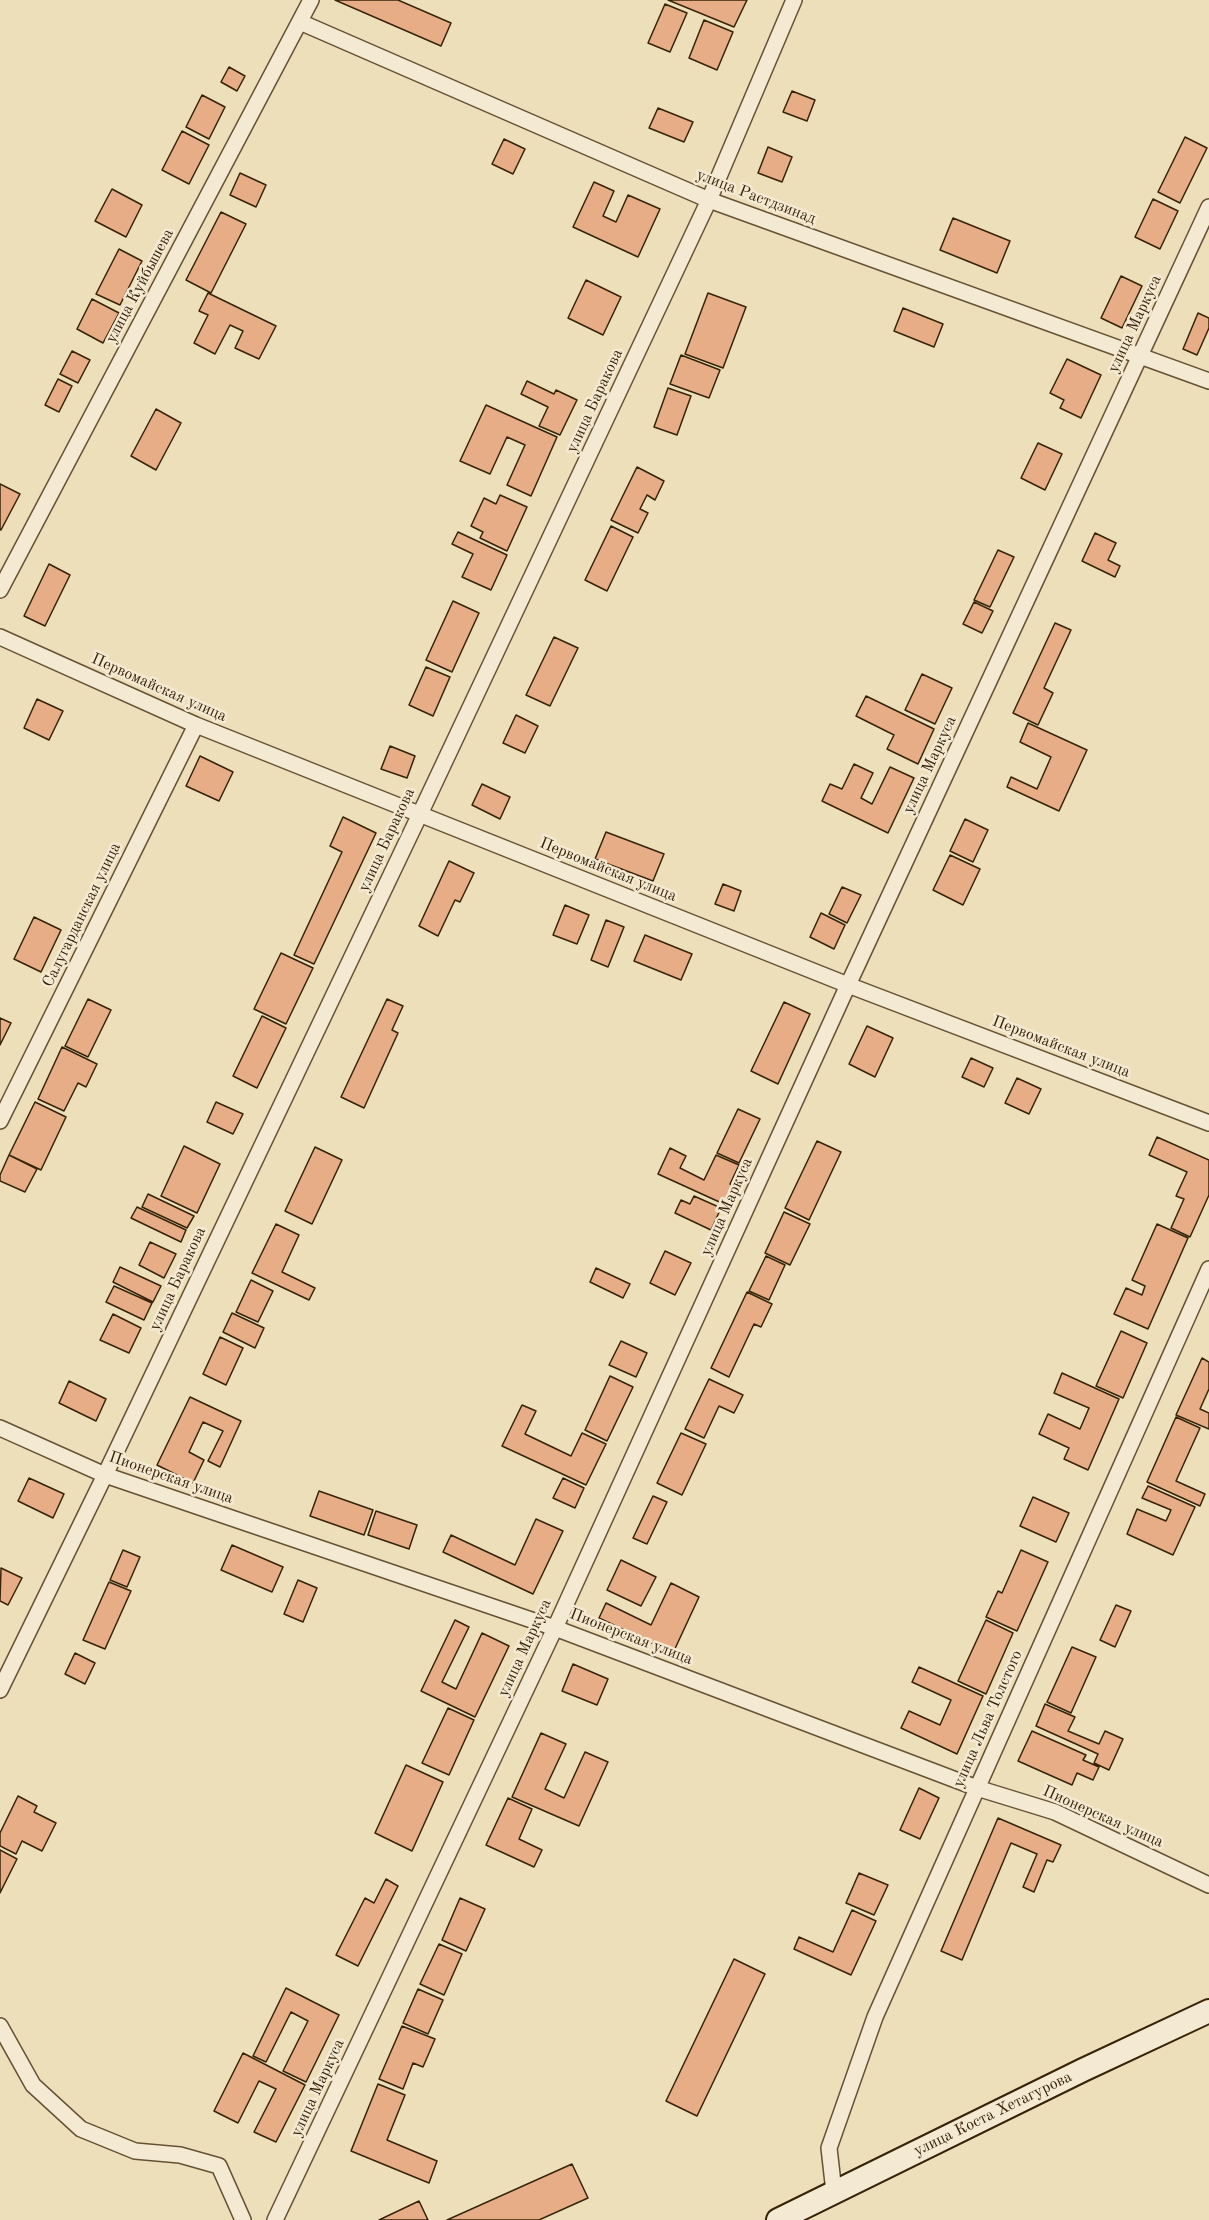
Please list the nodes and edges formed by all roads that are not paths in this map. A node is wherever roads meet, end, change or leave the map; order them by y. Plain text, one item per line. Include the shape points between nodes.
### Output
1 (311, 0) edge
2 (794, 0) edge
3 (300, 22) junction
4 (709, 200) junction
5 (1209, 207) edge
6 (1140, 355) junction
7 (1209, 381) edge
8 (0, 590) edge
9 (0, 638) edge
10 (196, 725) junction
11 (420, 814) junction
12 (848, 985) junction
13 (0, 1121) edge
14 (1209, 1123) edge
15 (1209, 1269) edge
16 (0, 1428) edge
17 (105, 1475) junction
18 (555, 1628) junction
19 (0, 1690) edge
20 (977, 1788) junction
21 (1209, 1885) edge
22 (1209, 2011) edge
23 (0, 2026) edge
24 (834, 2192) junction
25 (243, 2220) edge
26 (275, 2220) edge
27 (778, 2220) edge

1 - 3 street, улица Куйбышева
2 - 4 street, улица Баракова
3 - 4 street, улица Растдзинад
3 - 8 street, улица Куйбышева
4 - 6 street, улица Растдзинад
4 - 11 street, улица Баракова
5 - 6 street, улица Маркуса
6 - 7 street, улица Растдзинад
6 - 12 street, улица Маркуса
9 - 10 street, Первомайская улица
10 - 11 street, Первомайская улица
10 - 13 street, Салугарданская улица
11 - 12 street, Первомайская улица
11 - 17 street, улица Баракова
12 - 14 street, Первомайская улица
12 - 18 street, улица Маркуса
15 - 20 street, улица Льва Толстого
16 - 17 street, Пионерская улица
17 - 18 street, Пионерская улица
17 - 19 street, улица Баракова
18 - 20 street, Пионерская улица
18 - 26 street, улица Маркуса
20 - 21 street, Пионерская улица via 1055,1812
20 - 24 street, улица Льва Толстого via 874,2017 829,2148
22 - 24 main road, улица Коста Хетагурова
23 - 25 street via 33,2085 81,2128 135,2151 180,2155 219,2166
24 - 27 main road, улица Коста Хетагурова

